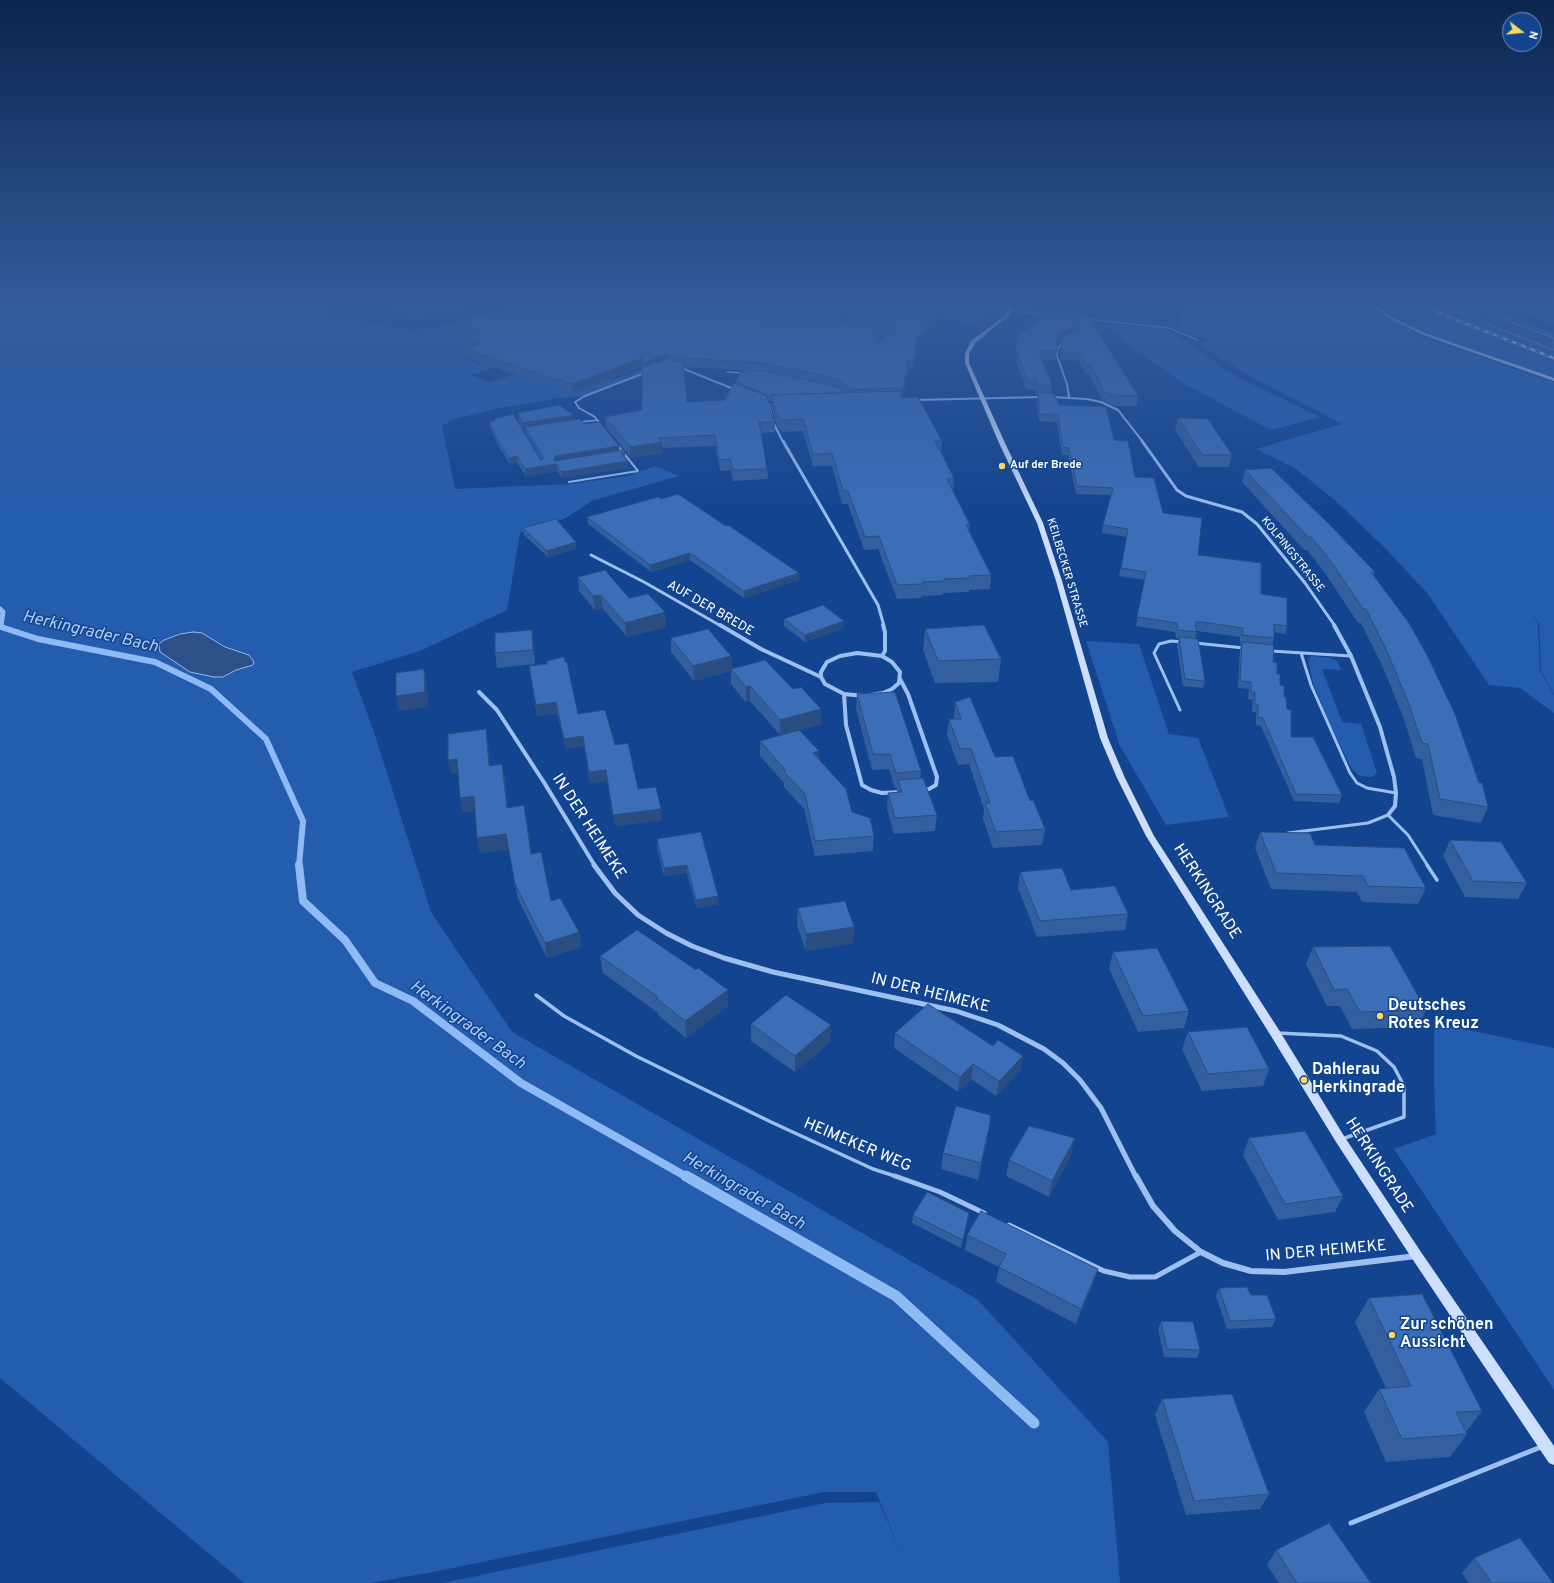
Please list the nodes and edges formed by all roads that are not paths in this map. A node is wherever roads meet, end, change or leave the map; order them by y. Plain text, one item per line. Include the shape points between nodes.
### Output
1 (639, 375) edge
2 (700, 375) edge
3 (972, 375) edge
4 (1064, 375) edge
5 (1540, 375) edge
6 (1554, 380) edge
7 (741, 393) edge
8 (982, 397) junction
9 (1043, 397) edge
10 (1049, 397) edge
11 (1069, 397) junction
12 (915, 400) edge
13 (764, 402) edge
14 (595, 417) joint
15 (598, 420) junction
16 (575, 423) edge
17 (602, 426) edge
18 (615, 443) edge
19 (624, 454) junction
20 (617, 455) edge
21 (569, 482) dead end
22 (591, 555) dead end
23 (1186, 642) edge
24 (1194, 643) edge
25 (1247, 648) edge
26 (1270, 650) edge
27 (1301, 653) junction
28 (882, 656) junction
29 (1351, 656) junction
30 (821, 677) junction
31 (900, 679) junction
32 (478, 692) dead end
33 (844, 694) junction
34 (1180, 710) dead end
35 (1104, 738) joint
36 (922, 790) edge
37 (906, 792) edge
38 (1396, 793) junction
39 (1388, 815) junction
40 (1287, 834) edge
41 (1437, 880) dead end
42 (536, 995) dead end
43 (1275, 1033) junction
44 (1340, 1139) junction
45 (990, 1216) edge
46 (1004, 1223) edge
47 (1201, 1252) junction
48 (1417, 1256) junction
49 (1545, 1446) junction
50 (1554, 1458) edge
51 (1351, 1523) dead end

1 - 14 street via 575,402 579,408
2 - 7 street
3 - 8 main road, KEILBECKER STRASSE
4 - 11 street
5 - 6 main road
8 - 9 street
8 - 12 street
8 - 35 main road, KEILBECKER STRASSE via 1040,523
10 - 11 street, KOLPINGSTRASSE
11 - 29 street, KOLPINGSTRASSE via 1101,402 1122,413 1181,494 1236,510 1257,524 1331,619
13 - 28 street via 770,404 773,422 782,440 878,605 885,632 885,650
14 - 15 lane
15 - 16 lane
15 - 17 lane
18 - 19 lane
19 - 20 lane
19 - 21 lane via 638,471
22 - 30 street, AUF DER BREDE via 644,582 761,649
23 - 34 lane via 1164,642 1154,649 1156,659
24 - 25 lane
26 - 27 lane
27 - 29 lane
27 - 38 lane via 1311,685 1350,773 1357,783 1367,788
28 - 30 street via 857,653 840,656 827,662
28 - 31 street via 898,669
29 - 38 street, KOLPINGSTRASSE via 1380,727
30 - 33 street, AUF DER BREDE via 829,687
31 - 33 street, AUF DER BREDE via 896,686 883,694
31 - 36 street via 908,694 938,777 936,785
32 - 47 street, IN DER HEIMEKE via 498,710 597,870 615,893 638,915 685,943 724,958 773,972 956,1011 998,1025 1044,1049 1080,1080 1101,1108 1153,1206 1174,1231
33 - 37 street via 846,725 862,785 882,794
35 - 43 main road, HERKINGRADE via 1150,836
38 - 39 street, KOLPINGSTRASSE via 1395,806
39 - 40 lane via 1368,823
39 - 41 lane via 1408,835
42 - 45 lane, HEIMEKER WEG via 564,1016 636,1056 771,1122 872,1170 940,1192
43 - 44 main road, HERKINGRADE
43 - 44 lane via 1341,1036 1377,1051 1394,1067 1404,1086 1404,1117
44 - 48 main road, HERKINGRADE
46 - 47 lane via 1104,1271 1130,1277 1155,1277
47 - 48 street, IN DER HEIMEKE via 1223,1263 1251,1271 1284,1272
48 - 49 main road, HERKINGRADE
49 - 50 main road, HERKINGRADE
49 - 51 lane

